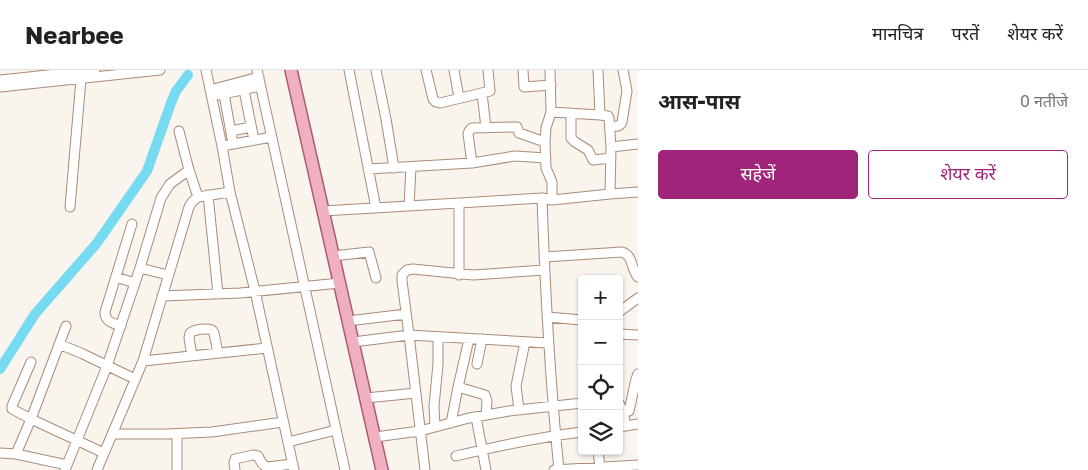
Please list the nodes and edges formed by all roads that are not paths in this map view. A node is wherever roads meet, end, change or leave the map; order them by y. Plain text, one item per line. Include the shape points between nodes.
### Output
1 (95, 70) edge
2 (160, 70) edge
3 (206, 70) edge
4 (291, 70) edge
5 (349, 70) edge
6 (376, 70) edge
7 (426, 70) edge
8 (454, 70) edge
9 (488, 70) edge
10 (523, 70) edge
11 (550, 70) edge
12 (598, 70) edge
13 (623, 70) edge
14 (259, 78) edge
15 (81, 79) junction
16 (0, 80) edge
17 (551, 85) junction
18 (0, 87) edge
19 (244, 90) junction
20 (482, 93) junction
21 (211, 94) junction
22 (224, 94) junction
23 (459, 98) junction
24 (551, 112) junction
25 (571, 113) junction
26 (600, 116) junction
27 (610, 126) junction
28 (251, 127) junction
29 (486, 128) junction
30 (180, 131) dead end
31 (231, 131) junction
32 (272, 137) junction
33 (254, 140) junction
34 (545, 142) junction
35 (233, 144) junction
36 (638, 144) edge
37 (222, 146) junction
38 (612, 147) junction
39 (546, 158) junction
40 (611, 158) junction
41 (472, 163) junction
42 (411, 167) junction
43 (394, 168) junction
44 (368, 169) junction
45 (189, 170) junction
46 (230, 192) junction
47 (638, 192) edge
48 (610, 194) junction
49 (208, 195) junction
50 (198, 197) junction
51 (542, 198) junction
52 (552, 200) junction
53 (459, 203) junction
54 (409, 206) junction
55 (70, 207) dead end
56 (376, 208) junction
57 (323, 211) junction
58 (132, 224) dead end
59 (334, 256) junction
60 (544, 257) junction
61 (140, 268) junction
62 (544, 270) junction
63 (168, 275) junction
64 (459, 275) junction
65 (116, 277) junction
66 (638, 277) edge
67 (376, 278) dead end
68 (135, 283) junction
69 (340, 283) junction
70 (305, 287) junction
71 (254, 291) junction
72 (218, 294) junction
73 (162, 296) junction
74 (638, 298) edge
75 (623, 309) edge
76 (406, 314) junction
77 (547, 317) junction
78 (578, 320) edge
79 (348, 321) junction
80 (66, 326) dead end
81 (120, 326) junction
82 (623, 334) edge
83 (409, 335) junction
84 (638, 335) edge
85 (438, 337) junction
86 (468, 339) junction
87 (482, 340) junction
88 (353, 342) junction
89 (525, 342) junction
90 (548, 343) junction
91 (59, 344) junction
92 (267, 348) junction
93 (218, 353) junction
94 (192, 356) junction
95 (143, 361) junction
96 (31, 362) dead end
97 (477, 364) dead end
98 (107, 366) junction
99 (638, 374) edge
100 (135, 379) junction
101 (458, 387) junction
102 (416, 393) junction
103 (366, 398) junction
104 (578, 403) edge
105 (553, 406) junction
106 (519, 410) junction
107 (630, 410) edge
108 (486, 415) junction
109 (476, 417) junction
110 (30, 419) junction
111 (283, 422) junction
112 (451, 423) junction
113 (638, 424) edge
114 (623, 425) edge
115 (623, 427) edge
116 (435, 428) junction
117 (336, 430) junction
118 (420, 431) junction
119 (578, 432) edge
120 (112, 434) junction
121 (177, 434) junction
122 (555, 435) junction
123 (375, 437) junction
124 (76, 441) junction
125 (288, 442) junction
126 (482, 450) junction
127 (0, 453) edge
128 (104, 453) junction
129 (16, 454) junction
130 (597, 455) edge
131 (456, 456) dead end
132 (638, 464) edge
133 (66, 467) edge
134 (293, 467) edge
135 (594, 468) edge
136 (616, 468) edge
137 (97, 470) edge
138 (177, 470) edge
139 (235, 470) edge
140 (345, 470) edge
141 (382, 470) edge
142 (425, 470) edge
143 (486, 470) edge
144 (554, 470) edge
145 (559, 470) edge

1 - 16 street
2 - 15 street
3 - 21 street
4 - 57 main road
5 - 44 street
6 - 43 street
7 - 23 street via 436,102
8 - 23 street
9 - 20 street via 490,91
10 - 17 street via 524,87
11 - 17 street
12 - 26 street
13 - 27 street via 627,91 622,122 618,126
14 - 19 street
14 - 21 street
14 - 32 street
15 - 18 street
15 - 55 street
17 - 24 street
19 - 22 street
19 - 28 street
20 - 23 street
20 - 29 street
21 - 22 street
21 - 37 street
22 - 31 street
24 - 25 street
24 - 34 street
25 - 26 street
25 - 40 street via 572,140 588,150 594,160
26 - 27 street via 608,116
27 - 38 street
28 - 31 street
28 - 33 street
29 - 34 street via 517,127 519,133
29 - 41 street via 472,128 468,134
30 - 45 street
31 - 35 street
32 - 33 street
32 - 70 street
33 - 35 street
34 - 39 street
35 - 37 street
36 - 38 street
37 - 46 street
38 - 40 street
39 - 41 street via 515,156
39 - 52 street via 552,182
40 - 48 street
41 - 42 street
42 - 43 street
42 - 54 street
43 - 44 street
44 - 56 street
45 - 50 street
45 - 61 street via 163,193
46 - 49 street
46 - 71 street
47 - 48 street
48 - 52 street
49 - 50 street
49 - 72 street
50 - 63 street via 189,207
51 - 52 street
51 - 53 street
51 - 60 street
53 - 54 street
53 - 64 street
54 - 56 street
56 - 57 street
57 - 59 main road
58 - 65 street
59 - 67 street via 369,252
59 - 69 main road
60 - 62 street
60 - 66 street via 622,252 630,257 633,272
61 - 63 street
61 - 68 street
62 - 64 street
62 - 77 street
63 - 73 street
64 - 76 street via 413,269 404,272
65 - 68 street
65 - 81 street via 105,315 108,321
68 - 81 street
69 - 70 street
69 - 79 main road
70 - 71 street
70 - 117 street
71 - 72 street
71 - 92 street
72 - 73 street
73 - 95 street
74 - 75 street
76 - 79 street
76 - 83 street
77 - 78 street
77 - 90 street
79 - 88 main road
80 - 91 street
81 - 98 street
82 - 84 street
83 - 85 street
83 - 88 street
83 - 102 street
85 - 86 street
85 - 116 street
86 - 87 street
86 - 101 street
87 - 89 street
87 - 97 street
88 - 103 main road
89 - 90 street
89 - 106 street via 516,386
90 - 105 street
91 - 98 street
91 - 110 street
92 - 93 street
92 - 111 street
93 - 94 street
93 - 94 street via 214,332 209,329 190,333
94 - 95 street
95 - 100 street
96 - 110 street via 12,406
98 - 100 street
98 - 124 street
99 - 107 street
100 - 120 street
101 - 108 street via 486,397
101 - 112 street
102 - 103 street
102 - 118 street
103 - 123 main road
104 - 105 street
105 - 106 street
105 - 122 street
106 - 108 street
107 - 114 street
108 - 109 street
109 - 112 street
109 - 126 street
110 - 124 street
110 - 129 street
111 - 121 street
111 - 125 street
112 - 116 street
113 - 115 street
116 - 118 street
117 - 125 street
117 - 140 street
118 - 123 street
118 - 142 street
119 - 122 street
120 - 121 street
120 - 128 street
121 - 138 street
122 - 126 street
122 - 145 street
123 - 141 main road
124 - 128 street
124 - 133 street
125 - 134 street
126 - 131 street
126 - 143 street
127 - 129 street
128 - 137 street
129 - 133 street
130 - 135 street
132 - 136 street
134 - 139 street via 267,467 253,455 235,460
135 - 136 street
135 - 145 street
144 - 145 street

